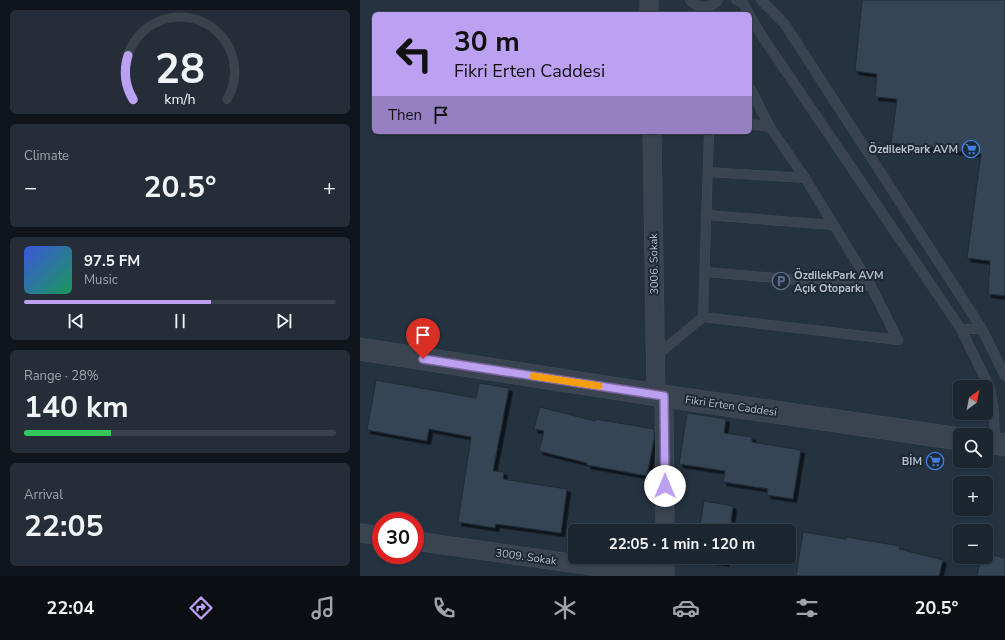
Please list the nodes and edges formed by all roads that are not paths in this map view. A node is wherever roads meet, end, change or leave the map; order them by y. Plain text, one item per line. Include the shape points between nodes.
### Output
1 (649, 0) edge
2 (690, 0) edge
3 (718, 0) edge
4 (736, 0) edge
5 (761, 0) edge
6 (701, 11) edge
7 (649, 12) edge
8 (748, 12) edge
9 (752, 18) edge
10 (752, 92) edge
11 (752, 124) edge
12 (770, 127) junction
13 (652, 134) edge
14 (709, 134) edge
15 (708, 172) junction
16 (805, 178) junction
17 (706, 215) junction
18 (833, 225) junction
19 (705, 272) junction
20 (871, 286) junction
21 (703, 317) junction
22 (961, 329) junction
23 (982, 329) junction
24 (360, 349) edge
25 (656, 356) junction
26 (1005, 376) edge
27 (660, 396) junction
28 (953, 438) edge
29 (995, 444) edge
30 (665, 524) edge
31 (360, 533) edge
32 (372, 535) edge
33 (424, 542) edge
34 (665, 564) edge
35 (662, 576) edge
36 (665, 576) edge

1 - 7 street
2 - 6 lane
3 - 6 lane
4 - 8 lane via 743,3
5 - 23 lane via 784,23
9 - 22 lane
10 - 12 lane
11 - 12 lane
12 - 16 lane
13 - 25 street, 3006. Sokak
14 - 15 lane
15 - 16 lane
15 - 17 lane
16 - 18 lane
17 - 18 lane
17 - 19 lane
18 - 20 lane
19 - 20 lane
19 - 21 lane
20 - 21 lane via 898,340
21 - 25 lane
22 - 23 lane
22 - 29 lane via 990,388
23 - 26 lane
24 - 27 street, Fikri Erten Caddesi
25 - 27 street, 3006. Sokak
27 - 28 street, Fikri Erten Caddesi
27 - 30 street, 3006. Sokak
31 - 32 street
33 - 35 street, 3009. Sokak
34 - 36 street

